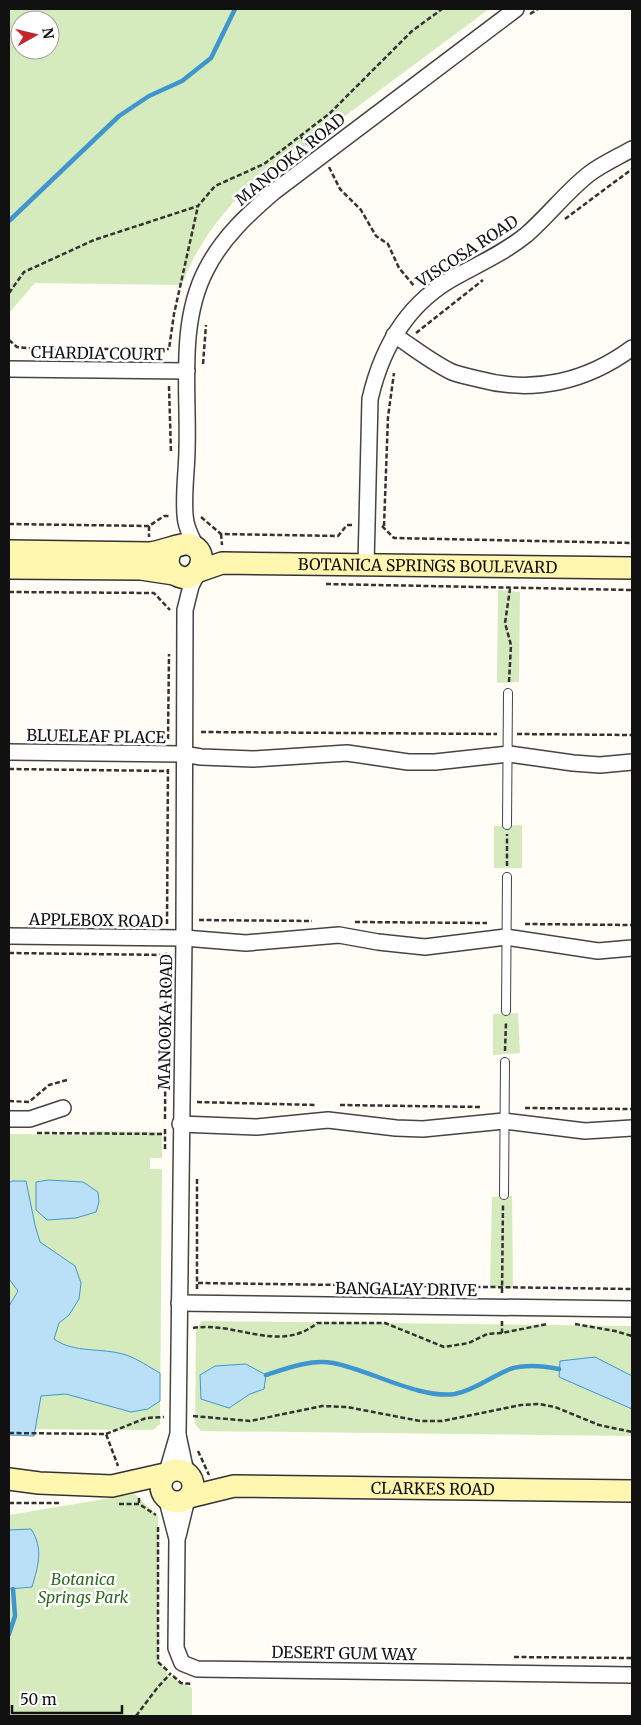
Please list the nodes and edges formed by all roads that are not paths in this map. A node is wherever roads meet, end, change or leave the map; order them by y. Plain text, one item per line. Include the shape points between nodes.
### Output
1 (523, 12) edge
2 (632, 149) edge
3 (400, 338) junction
4 (632, 348) edge
5 (9, 369) edge
6 (195, 372) junction
7 (185, 518) junction
8 (173, 548) junction
9 (9, 551) edge
10 (198, 561) junction
11 (366, 565) junction
12 (9, 568) edge
13 (632, 568) edge
14 (175, 574) junction
15 (185, 610) junction
16 (508, 693) road end
17 (9, 752) edge
18 (183, 754) junction
19 (509, 754) junction
20 (632, 762) edge
21 (507, 825) road end
22 (507, 877) road end
23 (506, 931) junction
24 (9, 936) edge
25 (191, 939) junction
26 (632, 948) edge
27 (506, 1010) road end
28 (505, 1062) road end
29 (63, 1108) dead end
30 (504, 1114) junction
31 (9, 1119) edge
32 (180, 1124) junction
33 (632, 1128) edge
34 (504, 1195) road end
35 (179, 1303) junction
36 (632, 1309) edge
37 (11, 1481) edge
38 (234, 1486) junction
39 (171, 1489) junction
40 (632, 1492) edge
41 (188, 1498) junction
42 (177, 1539) junction
43 (632, 1675) edge

1 - 6 street, MANOOKA ROAD via 319,156 250,211 210,263 194,304 188,338
2 - 3 street, VISCOSA ROAD via 589,175 525,235 502,252 456,277 425,299 400,324
3 - 4 street via 454,373 512,387 544,386 568,380 595,371
3 - 11 street, VISCOSA ROAD via 376,375 370,400
5 - 6 street, CHARDIA COURT
6 - 7 street, MANOOKA ROAD
7 - 8 street, MANOOKA ROAD
7 - 10 street, MANOOKA ROAD
8 - 9 street via 150,553
8 - 10 street via 189,544
8 - 14 street via 168,566
10 - 11 street, BOTANICA SPRINGS BOULEVARD
10 - 14 street via 187,578
10 - 15 street, MANOOKA ROAD
11 - 13 street, BOTANICA SPRINGS BOULEVARD
12 - 14 street via 141,569
14 - 15 street, MANOOKA ROAD
15 - 18 street, MANOOKA ROAD
16 - 19 lane
17 - 18 street, BLUELEAF PLACE
18 - 19 street, BLUELEAF PLACE via 253,760 347,753 408,762 435,762
18 - 25 street, MANOOKA ROAD
19 - 20 street, BLUELEAF PLACE via 600,765
19 - 21 lane
22 - 23 lane
23 - 25 street, APPLEBOX ROAD via 425,947 340,935 266,942
23 - 26 street, APPLEBOX ROAD via 598,951
23 - 27 lane
24 - 25 street, APPLEBOX ROAD
25 - 32 street, MANOOKA ROAD
28 - 30 lane
29 - 31 street via 30,1119
30 - 32 street via 423,1129 328,1120 257,1127
30 - 33 street via 585,1131
30 - 34 lane
32 - 35 street, MANOOKA ROAD
35 - 36 street, BANGALAY DRIVE
35 - 39 street, MANOOKA ROAD via 178,1434
37 - 39 street, CLARKES ROAD via 116,1486 139,1493
38 - 39 street, CLARKES ROAD via 210,1479
38 - 40 street, CLARKES ROAD
38 - 41 street, CLARKES ROAD
39 - 41 street via 193,1482
39 - 42 street, DESERT GUM WAY
41 - 42 street, DESERT GUM WAY
42 - 43 street, DESERT GUM WAY via 176,1648 182,1663 196,1668

